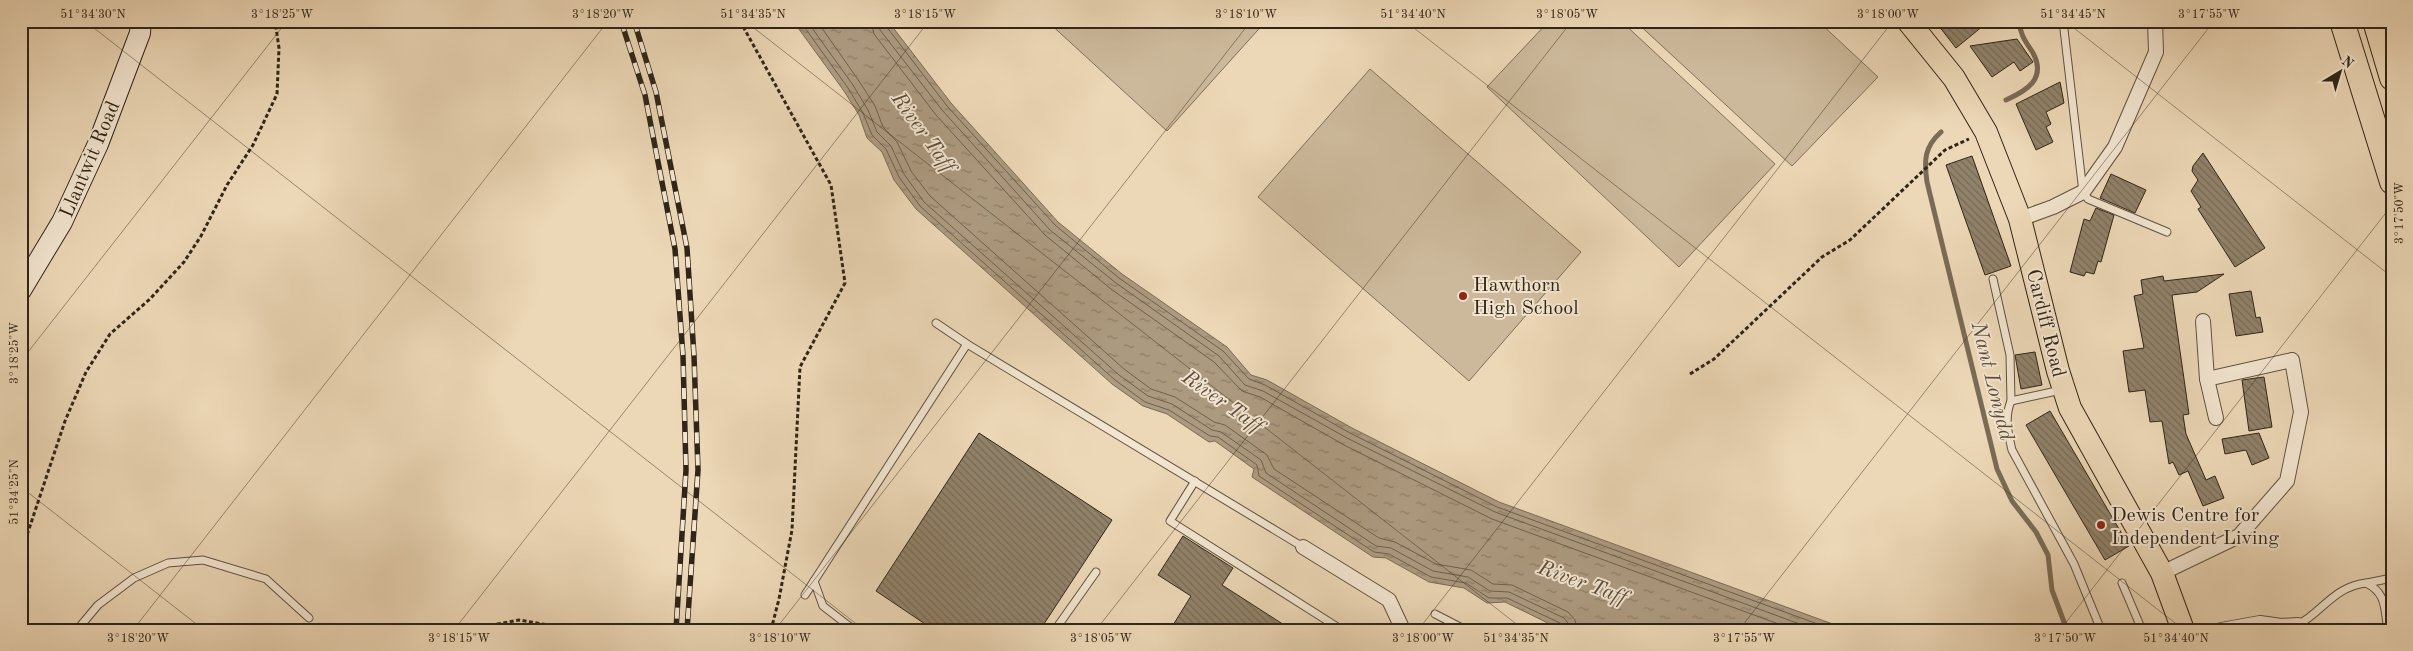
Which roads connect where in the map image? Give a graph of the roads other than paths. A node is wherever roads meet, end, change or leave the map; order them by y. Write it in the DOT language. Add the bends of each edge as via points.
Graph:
graph roads {
  1 [pos="141,21"];
  2 [pos="1908,21"];
  3 [pos="2063,21"];
  4 [pos="2154,21"];
  5 [pos="2342,21"];
  6 [pos="2374,21"];
  7 [pos="2392,78"];
  8 [pos="2392,182"];
  9 [pos="2084,192"];
  10 [pos="2020,218"];
  11 [pos="2168,232"];
  12 [pos="1993,279"];
  13 [pos="21,290"];
  14 [pos="2203,321"];
  15 [pos="936,322"];
  16 [pos="968,344"];
  17 [pos="2207,379"];
  18 [pos="2064,390"];
  19 [pos="2010,401"];
  20 [pos="2216,418"];
  21 [pos="1195,481"];
  22 [pos="1303,547"];
  23 [pos="1096,572"];
  24 [pos="2162,573"];
  25 [pos="2392,578"];
  26 [pos="814,581"];
  27 [pos="2122,583"];
  28 [pos="2366,583"];
  29 [pos="805,595"];
  30 [pos="1435,614"];
  31 [pos="309,618"];
  32 [pos="2298,627"];
  33 [pos="77,630"];
  34 [pos="854,630"];
  35 [pos="1055,630"];
  36 [pos="1342,630"];
  37 [pos="1403,630"];
  38 [pos="1466,630"];
  39 [pos="2101,630"];
  40 [pos="2142,630"];
  41 [pos="2183,630"];
  42 [pos="2222,630"];
  43 [pos="2388,630"];
  1 -- 13 [label="main road, Llantwit Road" via="140,33 98,144 62,222"];
  2 -- 10 [label="main road, Cardiff Road" via="1954,78 1986,132"];
  3 -- 9 [label="lane"];
  4 -- 9 [label="street" via="2156,52 2115,147"];
  5 -- 8 [label="highway"];
  6 -- 7 [label="highway"];
  9 -- 10 [label="street"];
  9 -- 11 [label="lane" via="2088,199"];
  10 -- 18 [label="main road, Cardiff Road"];
  12 -- 19 [label="lane" via="2010,355"];
  14 -- 17 [label="street"];
  15 -- 16 [label="lane"];
  16 -- 21 [label="lane"];
  16 -- 26 [label="lane"];
  17 -- 20 [label="street"];
  17 -- 24 [label="street" via="2292,360 2300,412 2287,481 2239,536"];
  18 -- 19 [label="lane"];
  18 -- 24 [label="main road, Cardiff Road" via="2070,408"];
  19 -- 39 [label="lane" via="2007,418 2012,450 2074,564"];
  21 -- 22 [label="lane"];
  21 -- 36 [label="lane" via="1170,521"];
  22 -- 37 [label="street" via="1389,600"];
  23 -- 35 [label="lane"];
  24 -- 41 [label="main road, Cardiff Road"];
  25 -- 28 [label="lane"];
  26 -- 29 [label="lane"];
  26 -- 34 [label="lane" via="823,606"];
  27 -- 40 [label="lane"];
  28 -- 32 [label="lane" via="2343,588"];
  28 -- 43 [label="lane" via="2377,588 2383,601"];
  30 -- 38 [label="lane"];
  31 -- 33 [label="lane" via="266,579 204,560 168,563 134,578 98,605"];
  32 -- 42 [label="street" via="2260,623"];
}
